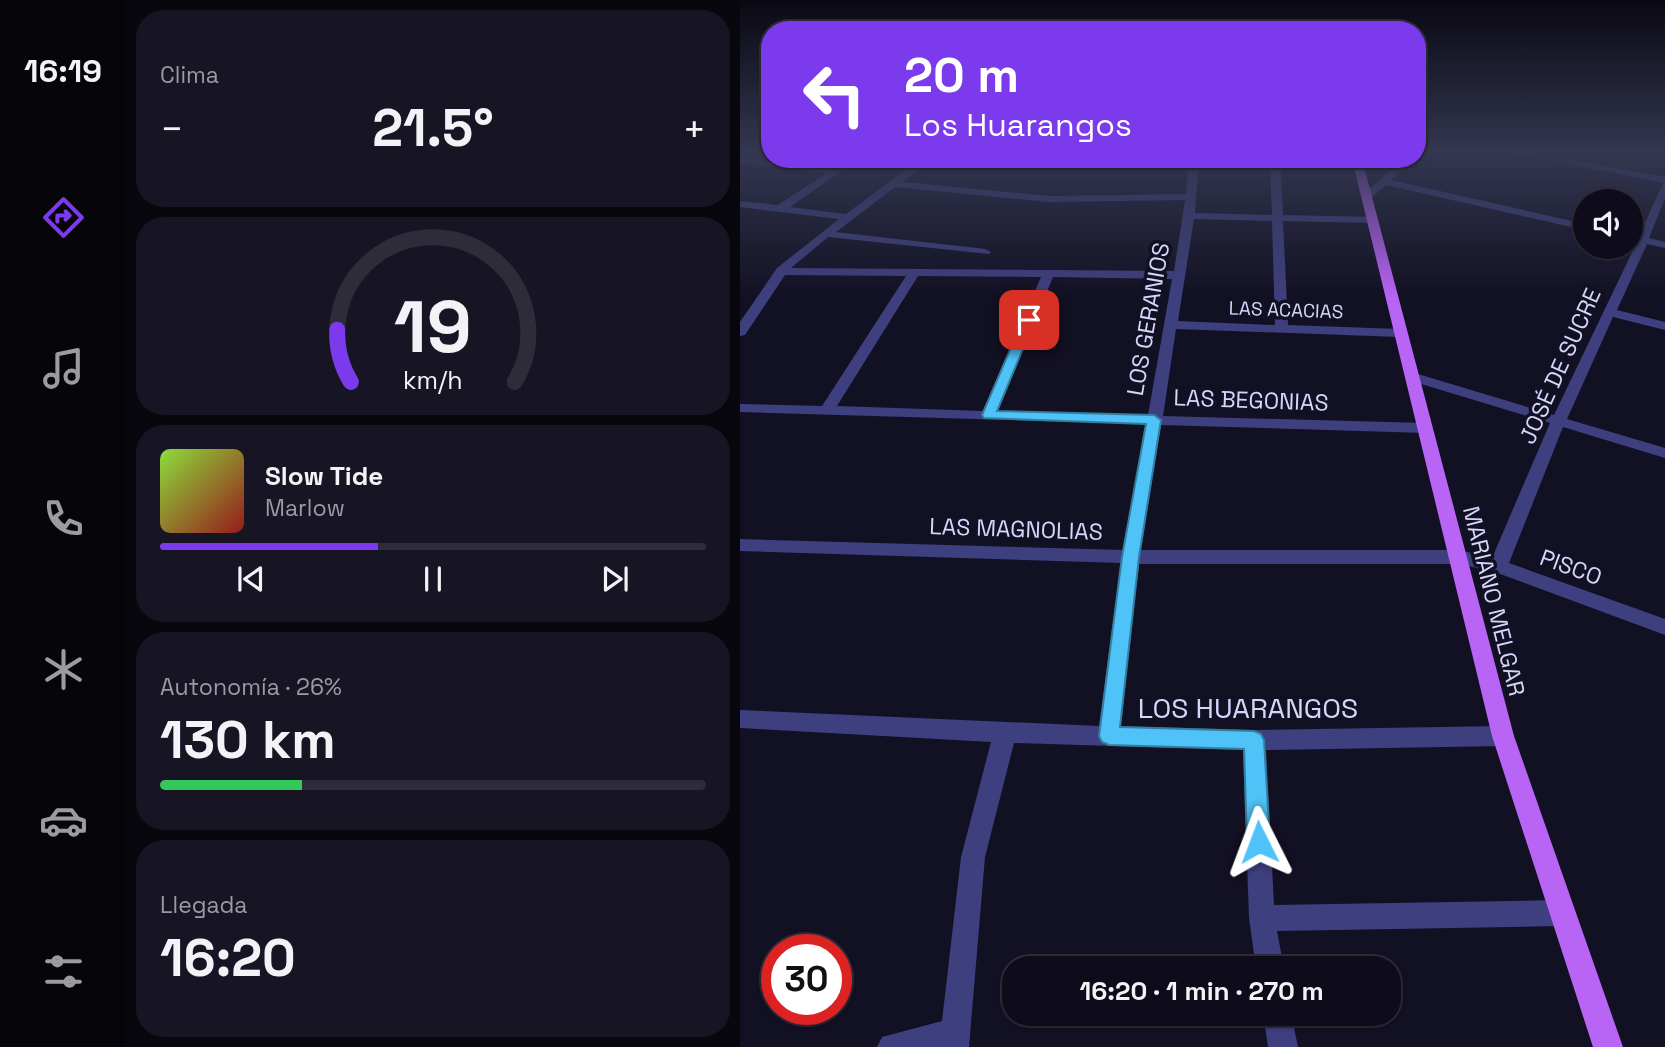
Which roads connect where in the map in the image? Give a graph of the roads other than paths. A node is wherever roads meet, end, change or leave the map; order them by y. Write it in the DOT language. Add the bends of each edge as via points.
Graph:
graph roads {
  1 [pos="792,201"];
  2 [pos="868,201"];
  3 [pos="1189,201"];
  4 [pos="1277,201"];
  5 [pos="1367,201"];
  6 [pos="1469,201"];
  7 [pos="1656,201"];
  8 [pos="740,204"];
  9 [pos="781,208"];
  10 [pos="1189,216"];
  11 [pos="846,217"];
  12 [pos="1278,218"];
  13 [pos="1373,220"];
  14 [pos="1573,224"];
  15 [pos="1643,227"];
  16 [pos="826,234"];
  17 [pos="1643,240"];
  18 [pos="1665,245"];
  19 [pos="985,252"];
  20 [pos="1629,259"];
  21 [pos="781,271"];
  22 [pos="915,271"];
  23 [pos="1049,272"];
  24 [pos="1178,275"];
  25 [pos="1609,312"];
  26 [pos="1171,326"];
  27 [pos="1665,326"];
  28 [pos="1282,328"];
  29 [pos="740,332"];
  30 [pos="1399,333"];
  31 [pos="1413,377"];
  32 [pos="740,408"];
  33 [pos="827,410"];
  34 [pos="989,415"];
  35 [pos="1154,420"];
  36 [pos="1558,422"];
  37 [pos="1425,428"];
  38 [pos="1665,453"];
  39 [pos="740,545"];
  40 [pos="1131,557"];
  41 [pos="1459,557"];
  42 [pos="1498,566"];
  43 [pos="1665,627"];
  44 [pos="740,719"];
  45 [pos="1005,733"];
  46 [pos="1109,736"];
  47 [pos="1503,736"];
  48 [pos="1254,740"];
  49 [pos="1562,913"];
  50 [pos="1262,918"];
  51 [pos="1268,956"];
  52 [pos="1279,1026"];
  53 [pos="954,1040"];
  54 [pos="892,1047"];
  55 [pos="1283,1047"];
  56 [pos="1608,1047"];
  1 -- 9 [label="street"];
  2 -- 11 [label="street"];
  3 -- 10 [label="street, LOS GERANIOS"];
  4 -- 12 [label="street"];
  5 -- 13 [label="main road, MARIANO MELGAR"];
  6 -- 14 [label="street"];
  7 -- 15 [label="street, JOSÉ DE SUCRE"];
  8 -- 9 [label="street"];
  9 -- 11 [label="street"];
  10 -- 12 [label="street"];
  10 -- 24 [label="street, LOS GERANIOS"];
  11 -- 16 [label="street"];
  12 -- 13 [label="street"];
  12 -- 28 [label="street"];
  13 -- 30 [label="main road, MARIANO MELGAR"];
  16 -- 19 [label="street"];
  16 -- 21 [label="street"];
  17 -- 18 [label="street"];
  20 -- 25 [label="street, JOSÉ DE SUCRE"];
  21 -- 22 [label="street"];
  21 -- 29 [label="street"];
  22 -- 23 [label="street"];
  22 -- 33 [label="street"];
  23 -- 24 [label="street"];
  23 -- 34 [label="street"];
  24 -- 26 [label="street, LOS GERANIOS"];
  25 -- 27 [label="street"];
  25 -- 36 [label="street, JOSÉ DE SUCRE"];
  26 -- 28 [label="street, LAS ACACIAS"];
  26 -- 35 [label="street, LOS GERANIOS"];
  28 -- 30 [label="street, LAS ACACIAS"];
  30 -- 31 [label="main road, MARIANO MELGAR"];
  31 -- 36 [label="street"];
  31 -- 37 [label="main road, MARIANO MELGAR"];
  32 -- 33 [label="street, LAS BEGONIAS"];
  33 -- 34 [label="street, LAS BEGONIAS"];
  34 -- 35 [label="street, LAS BEGONIAS"];
  35 -- 37 [label="street, LAS BEGONIAS"];
  35 -- 40 [label="street, LOS GERANIOS"];
  36 -- 38 [label="street"];
  36 -- 42 [label="street, JOSÉ DE SUCRE"];
  37 -- 41 [label="main road, MARIANO MELGAR"];
  39 -- 40 [label="street, LAS MAGNOLIAS"];
  40 -- 41 [label="street, LAS MAGNOLIAS"];
  40 -- 46 [label="street, LOS GERANIOS"];
  41 -- 42 [label="street, PISCO"];
  41 -- 47 [label="main road, MARIANO MELGAR"];
  42 -- 43 [label="street, PISCO"];
  44 -- 45 [label="street, LOS HUARANGOS"];
  45 -- 46 [label="street, LOS HUARANGOS"];
  45 -- 53 [label="street" via="973,857"];
  46 -- 48 [label="street, LOS HUARANGOS"];
  47 -- 48 [label="street, LOS HUARANGOS"];
  47 -- 49 [label="main road, MARIANO MELGAR"];
  48 -- 50 [label="street"];
  49 -- 50 [label="street"];
  49 -- 56 [label="main road, MARIANO MELGAR"];
  50 -- 51 [label="street"];
  52 -- 55 [label="street"];
  53 -- 54 [label="street"];
}
